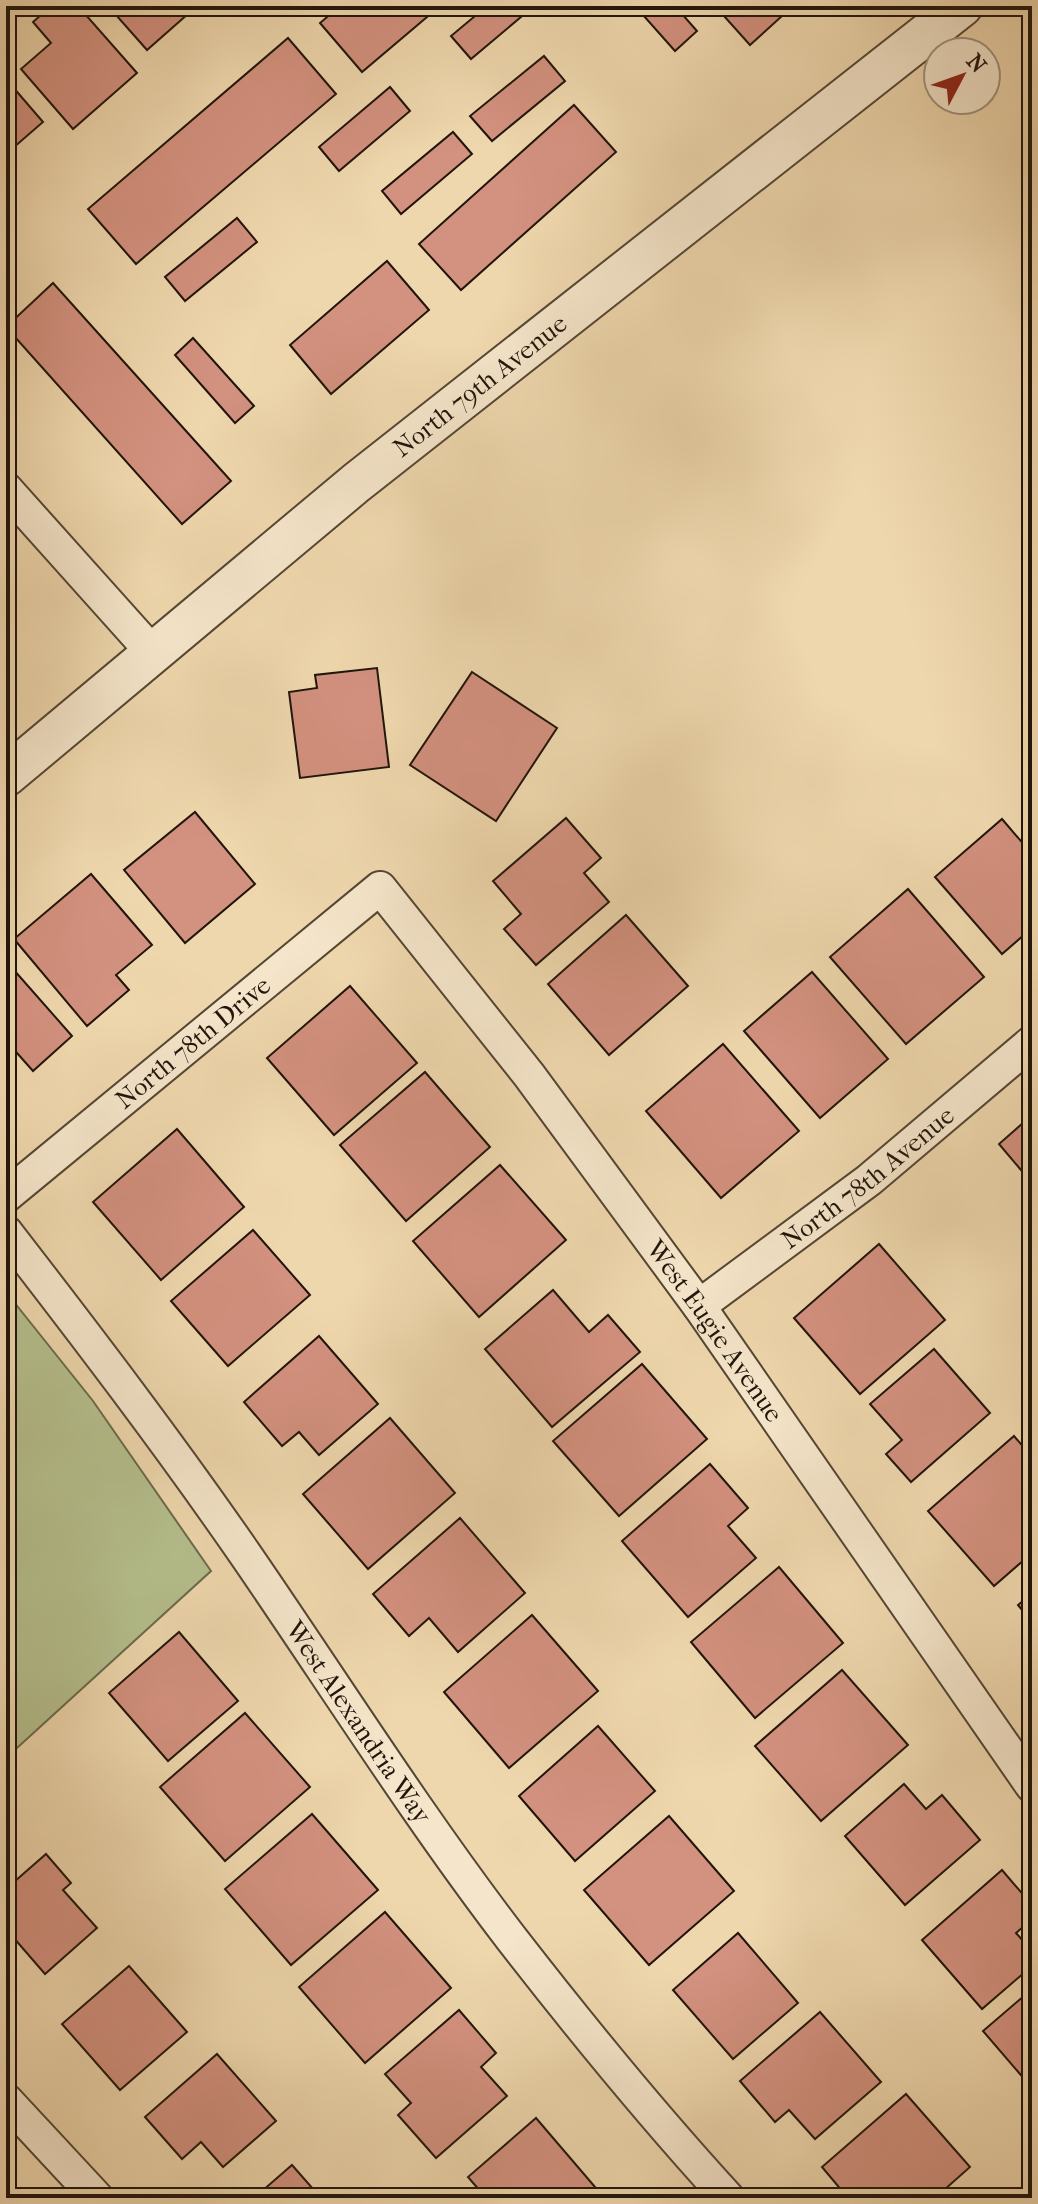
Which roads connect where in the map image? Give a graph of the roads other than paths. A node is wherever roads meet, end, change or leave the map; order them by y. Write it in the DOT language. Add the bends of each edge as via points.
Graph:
graph roads {
  1 [pos="962,6"];
  2 [pos="6,489"];
  3 [pos="152,652"];
  4 [pos="6,776"];
  5 [pos="380,888"];
  6 [pos="1032,1042"];
  7 [pos="6,1196"];
  8 [pos="6,1232"];
  9 [pos="699,1306"];
  10 [pos="1032,1786"];
  11 [pos="6,2100"];
  12 [pos="97,2198"];
  13 [pos="728,2198"];
  1 -- 3 [label="street, North 79th Avenue" via="356,483"];
  2 -- 3 [label="street"];
  3 -- 4 [label="street, North 79th Avenue"];
  5 -- 7 [label="street, North 78th Drive"];
  5 -- 9 [label="street, West Eugie Avenue" via="529,1075"];
  6 -- 9 [label="street, North 78th Avenue" via="869,1180"];
  8 -- 13 [label="street, West Alexandria Way" via="195,1484 510,1937 663,2127"];
  9 -- 10 [label="street, West Eugie Avenue"];
  11 -- 12 [label="street"];
}
